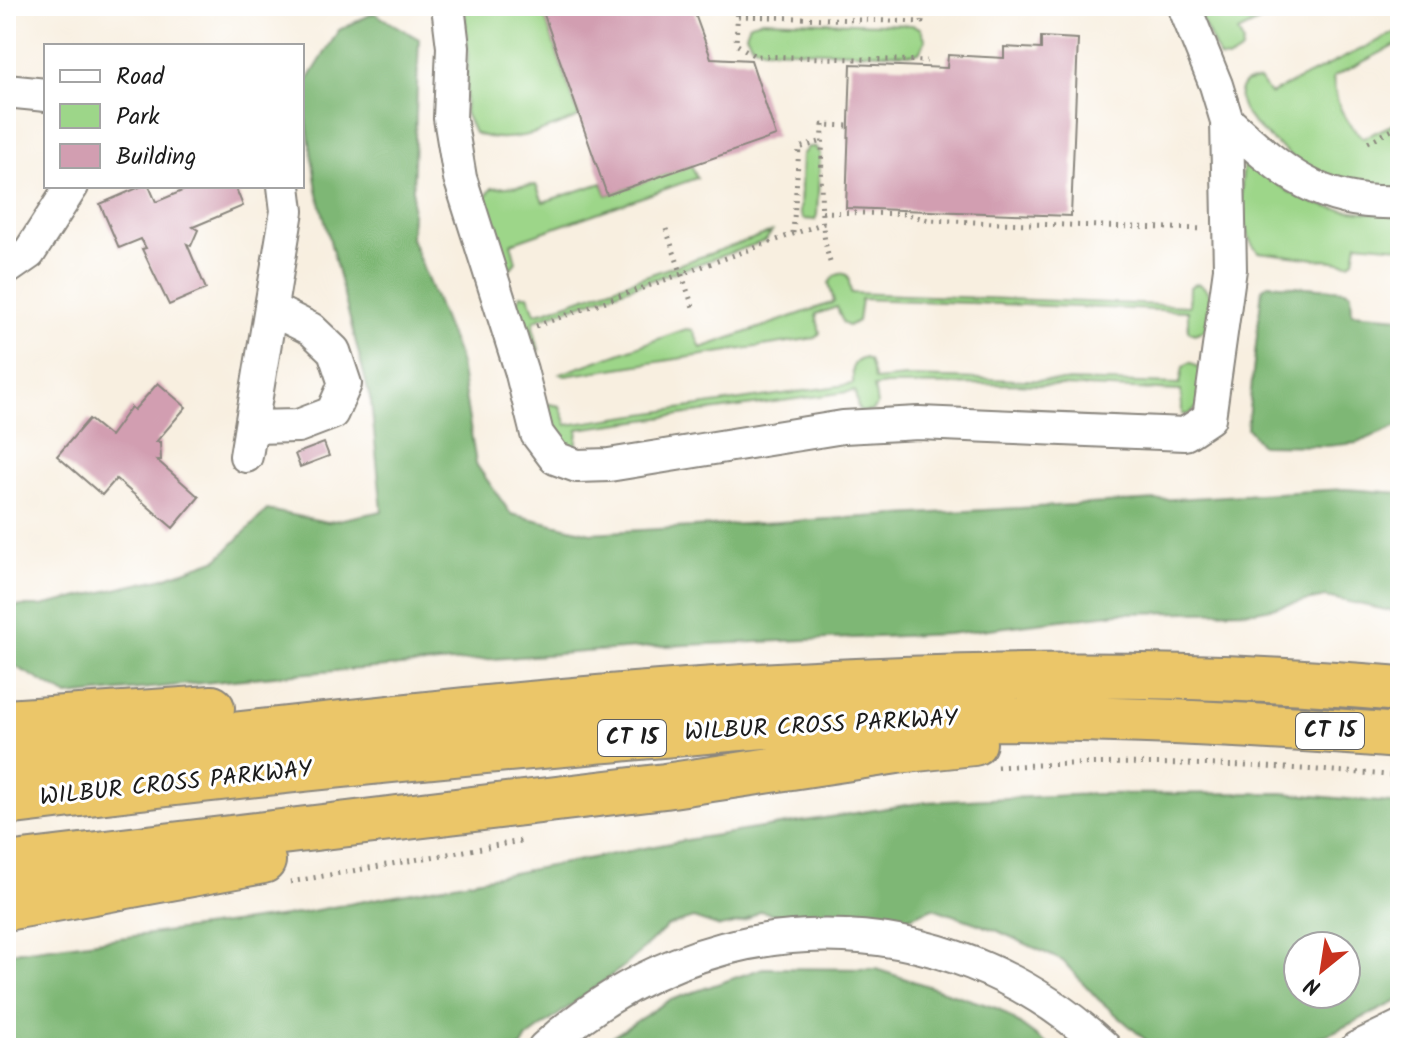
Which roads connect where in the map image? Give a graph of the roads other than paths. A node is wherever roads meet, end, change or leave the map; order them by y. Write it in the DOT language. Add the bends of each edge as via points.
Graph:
graph roads {
  1 [pos="448,6"];
  2 [pos="1184,6"];
  3 [pos="6,91"];
  4 [pos="44,95"];
  5 [pos="1227,121"];
  6 [pos="71,188"];
  7 [pos="284,188"];
  8 [pos="1400,202"];
  9 [pos="6,269"];
  10 [pos="271,309"];
  11 [pos="1400,666"];
  12 [pos="1093,675"];
  13 [pos="1400,689"];
  14 [pos="638,695"];
  15 [pos="6,722"];
  16 [pos="1260,727"];
  17 [pos="1400,736"];
  18 [pos="6,761"];
  19 [pos="665,786"];
  20 [pos="6,803"];
  21 [pos="6,865"];
  22 [pos="6,908"];
  23 [pos="1400,1027"];
  24 [pos="1367,1046"];
  25 [pos="544,1048"];
  26 [pos="1105,1048"];
  1 -- 5 [label="street" via="453,47 450,118 460,178 537,434 555,458 577,466 843,427 904,424 1185,434 1209,418 1230,269"];
  2 -- 5 [label="street"];
  3 -- 4 [label="street"];
  5 -- 8 [label="street" via="1315,190 1350,200"];
  6 -- 9 [label="street" via="29,253"];
  7 -- 10 [label="street" via="287,211"];
  10 -- 10 [label="street" via="249,441 332,413 345,384 334,351 311,329"];
  11 -- 12 [label="highway" via="1253,662"];
  12 -- 13 [label="highway, WILBUR CROSS PARKWAY / CT 15"];
  12 -- 14 [label="highway, WILBUR CROSS PARKWAY / CT 15" via="910,678"];
  14 -- 15 [label="highway" via="428,694"];
  14 -- 18 [label="highway, WILBUR CROSS PARKWAY / CT 15"];
  16 -- 17 [label="highway, WILBUR CROSS PARKWAY / CT 15"];
  16 -- 19 [label="highway" via="943,746"];
  16 -- 20 [label="highway, WILBUR CROSS PARKWAY / CT 15" via="987,717 806,724"];
  19 -- 21 [label="highway"];
  19 -- 22 [label="highway"];
  23 -- 24 [label="street"];
  25 -- 26 [label="street" via="592,1008 678,962 750,943 820,935 895,940 966,960 1035,994"];
}
